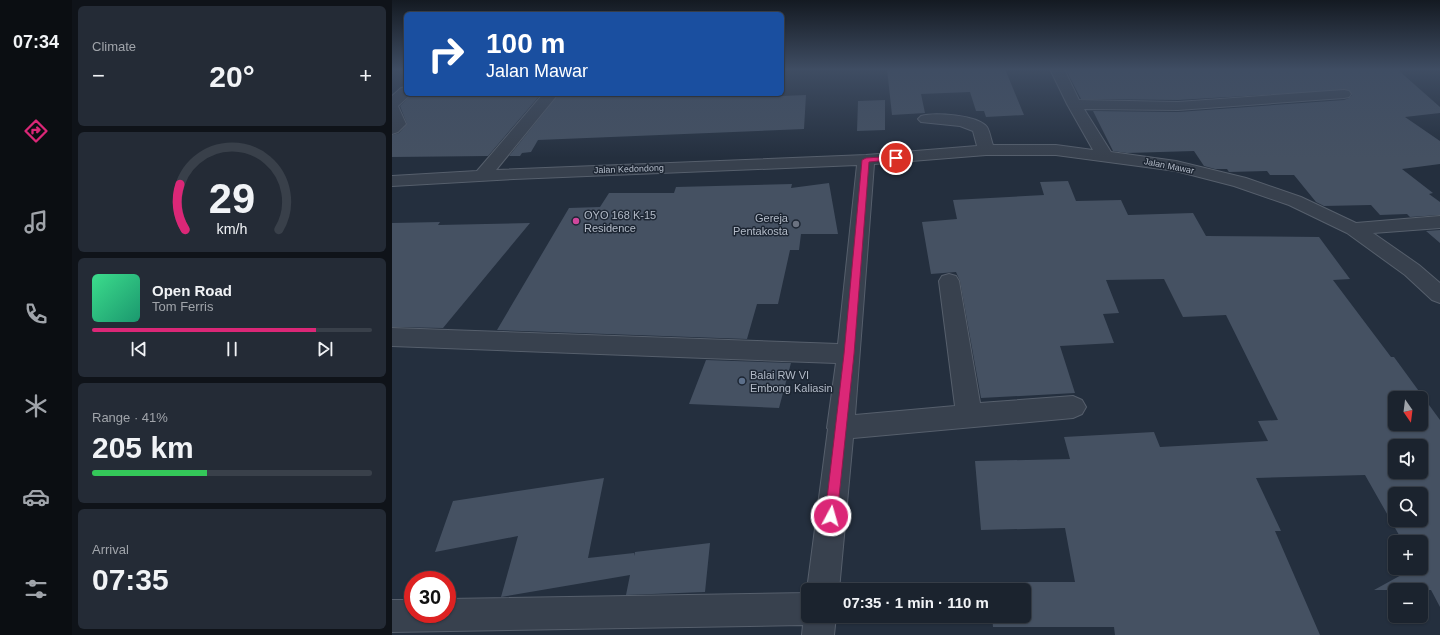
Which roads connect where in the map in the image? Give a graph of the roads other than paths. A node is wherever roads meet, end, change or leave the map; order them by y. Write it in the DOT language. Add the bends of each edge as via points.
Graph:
graph roads {
  1 [pos="546,99"];
  2 [pos="1072,99"];
  3 [pos="1280,99"];
  4 [pos="1074,104"];
  5 [pos="392,108"];
  6 [pos="926,119"];
  7 [pos="392,129"];
  8 [pos="986,150"];
  9 [pos="1104,155"];
  10 [pos="866,160"];
  11 [pos="483,175"];
  12 [pos="392,181"];
  13 [pos="1440,222"];
  14 [pos="1354,229"];
  15 [pos="949,281"];
  16 [pos="1440,295"];
  17 [pos="392,338"];
  18 [pos="849,354"];
  19 [pos="1073,407"];
  20 [pos="969,415"];
  21 [pos="840,428"];
  22 [pos="824,583"];
  23 [pos="801,609"];
  24 [pos="392,616"];
  25 [pos="819,623"];
  26 [pos="818,635"];
  1 -- 11 [label="street"];
  2 -- 4 [label="street"];
  3 -- 4 [label="street" via="1178,106"];
  4 -- 9 [label="street"];
  5 -- 7 [label="street" via="398,124"];
  6 -- 8 [label="street" via="970,122 980,129"];
  8 -- 9 [label="street, Jalan Mawar" via="1056,150"];
  8 -- 10 [label="street, Jalan Mawar"];
  9 -- 14 [label="street, Jalan Mawar" via="1176,166 1240,182 1295,201"];
  10 -- 11 [label="street, Jalan Kedondong"];
  10 -- 18 [label="street"];
  11 -- 12 [label="street, Jalan Kedondong"];
  13 -- 14 [label="street"];
  14 -- 16 [label="street, Jalan Mawar" via="1412,270"];
  15 -- 20 [label="street"];
  17 -- 18 [label="street"];
  18 -- 21 [label="street"];
  19 -- 20 [label="street"];
  20 -- 21 [label="street"];
  21 -- 22 [label="street"];
  23 -- 24 [label="street"];
  25 -- 26 [label="street"];
}
